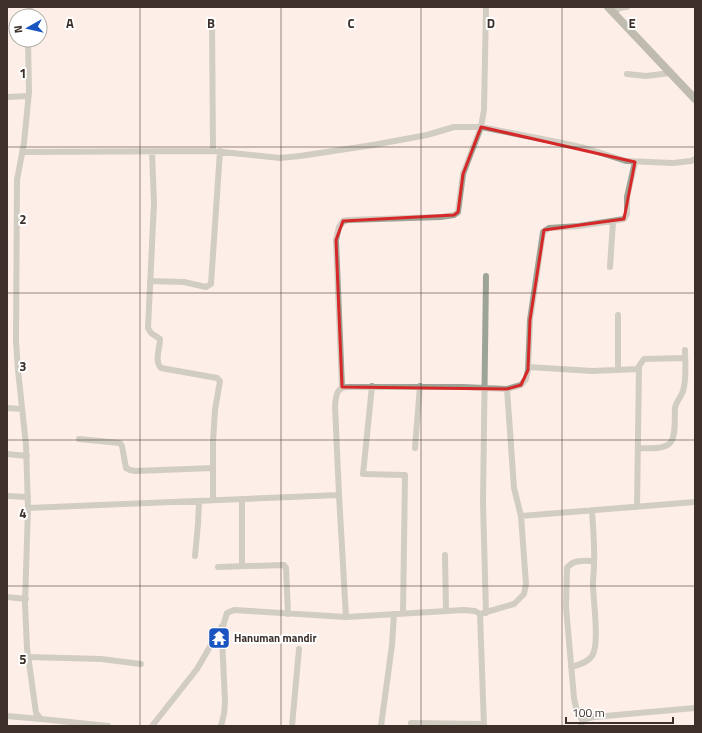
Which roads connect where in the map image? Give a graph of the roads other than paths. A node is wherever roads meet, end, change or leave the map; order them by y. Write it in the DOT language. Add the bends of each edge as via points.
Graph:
graph roads {
  1 [pos="486,7"];
  2 [pos="627,7"];
  3 [pos="611,10"];
  4 [pos="212,23"];
  5 [pos="28,48"];
  6 [pos="670,73"];
  7 [pos="627,74"];
  8 [pos="28,96"];
  9 [pos="7,97"];
  10 [pos="695,99"];
  11 [pos="481,127"];
  12 [pos="213,151"];
  13 [pos="220,151"];
  14 [pos="22,152"];
  15 [pos="152,152"];
  16 [pos="695,159"];
  17 [pos="635,162"];
  18 [pos="613,222"];
  19 [pos="610,268"];
  20 [pos="486,276"];
  21 [pos="150,281"];
  22 [pos="618,315"];
  23 [pos="686,350"];
  24 [pos="686,358"];
  25 [pos="528,367"];
  26 [pos="639,368"];
  27 [pos="618,370"];
  28 [pos="372,386"];
  29 [pos="420,386"];
  30 [pos="342,387"];
  31 [pos="485,388"];
  32 [pos="507,389"];
  33 [pos="7,408"];
  34 [pos="22,409"];
  35 [pos="79,439"];
  36 [pos="415,448"];
  37 [pos="638,448"];
  38 [pos="7,454"];
  39 [pos="27,456"];
  40 [pos="213,468"];
  41 [pos="339,495"];
  42 [pos="7,496"];
  43 [pos="28,498"];
  44 [pos="242,499"];
  45 [pos="213,500"];
  46 [pos="199,501"];
  47 [pos="695,502"];
  48 [pos="637,507"];
  49 [pos="28,508"];
  50 [pos="592,510"];
  51 [pos="521,516"];
  52 [pos="445,555"];
  53 [pos="195,556"];
  54 [pos="594,561"];
  55 [pos="242,566"];
  56 [pos="218,567"];
  57 [pos="7,597"];
  58 [pos="26,599"];
  59 [pos="446,611"];
  60 [pos="483,613"];
  61 [pos="288,614"];
  62 [pos="394,614"];
  63 [pos="403,614"];
  64 [pos="346,617"];
  65 [pos="223,626"];
  66 [pos="299,649"];
  67 [pos="28,657"];
  68 [pos="141,664"];
  69 [pos="571,668"];
  70 [pos="695,708"];
  71 [pos="7,716"];
  72 [pos="32,718"];
  73 [pos="41,719"];
  74 [pos="411,723"];
  75 [pos="582,724"];
  76 [pos="484,725"];
  77 [pos="32,726"];
  78 [pos="108,726"];
  79 [pos="152,726"];
  80 [pos="221,726"];
  81 [pos="292,726"];
  82 [pos="381,726"];
  1 -- 11 [label="street" via="485,98"];
  2 -- 3 [label="street"];
  3 -- 6 [label="main road"];
  4 -- 12 [label="street"];
  5 -- 8 [label="street"];
  6 -- 7 [label="street" via="646,76"];
  6 -- 10 [label="main road"];
  8 -- 9 [label="street"];
  8 -- 14 [label="street"];
  11 -- 13 [label="street" via="454,127 385,143 300,156 268,157"];
  11 -- 17 [label="street" via="585,148"];
  11 -- 30 [label="street" via="463,174 458,212 454,215 348,220 339,227 336,262"];
  12 -- 13 [label="street"];
  12 -- 15 [label="street"];
  13 -- 21 [label="street" via="210,284 206,287 184,282"];
  14 -- 15 [label="street"];
  14 -- 34 [label="street" via="17,180 16,341"];
  15 -- 21 [label="street" via="154,203"];
  16 -- 17 [label="street" via="673,163"];
  17 -- 18 [label="street" via="627,197 627,214 624,219"];
  18 -- 19 [label="street"];
  18 -- 25 [label="street" via="549,228 543,232 530,320"];
  20 -- 31 [label="street"];
  21 -- 40 [label="street" via="148,328 160,339 158,365 165,369 217,378 220,381"];
  22 -- 27 [label="street"];
  23 -- 24 [label="street"];
  24 -- 26 [label="street" via="644,359"];
  24 -- 37 [label="street" via="685,383 676,406 672,442 663,447"];
  25 -- 27 [label="street"];
  25 -- 32 [label="street" via="526,380 521,385"];
  26 -- 27 [label="street"];
  26 -- 37 [label="street"];
  28 -- 29 [label="street"];
  28 -- 30 [label="street"];
  28 -- 63 [label="street" via="363,474 405,475"];
  29 -- 31 [label="street"];
  29 -- 36 [label="street"];
  30 -- 41 [label="street" via="336,396 335,406"];
  31 -- 32 [label="street"];
  31 -- 60 [label="street"];
  32 -- 51 [label="street" via="514,488"];
  33 -- 34 [label="street"];
  34 -- 39 [label="street"];
  35 -- 40 [label="street" via="120,443 124,464 130,470"];
  37 -- 48 [label="street"];
  38 -- 39 [label="street"];
  39 -- 43 [label="street"];
  40 -- 45 [label="street"];
  41 -- 44 [label="street"];
  41 -- 64 [label="street"];
  42 -- 43 [label="street"];
  43 -- 49 [label="street"];
  44 -- 45 [label="street"];
  44 -- 55 [label="street"];
  45 -- 46 [label="street"];
  46 -- 49 [label="street"];
  46 -- 53 [label="street"];
  47 -- 48 [label="street"];
  48 -- 50 [label="street"];
  49 -- 58 [label="street"];
  50 -- 51 [label="street"];
  50 -- 54 [label="street"];
  51 -- 60 [label="street" via="526,584 524,594 514,604"];
  52 -- 59 [label="street"];
  54 -- 69 [label="street" via="596,642 593,656 583,664"];
  54 -- 69 [label="street" via="575,562 567,568 566,607"];
  55 -- 56 [label="street"];
  55 -- 61 [label="street" via="286,566"];
  57 -- 58 [label="street"];
  58 -- 67 [label="street"];
  59 -- 60 [label="street"];
  59 -- 63 [label="street"];
  60 -- 76 [label="street"];
  61 -- 64 [label="street"];
  61 -- 65 [label="street" via="234,610 227,613"];
  62 -- 63 [label="street"];
  62 -- 64 [label="street"];
  62 -- 82 [label="street"];
  65 -- 79 [label="street" via="197,669"];
  65 -- 80 [label="street" via="225,702"];
  66 -- 81 [label="street"];
  67 -- 68 [label="street" via="101,659"];
  67 -- 73 [label="street" via="36,713"];
  69 -- 75 [label="street" via="575,706"];
  70 -- 75 [label="street" via="594,717 588,718"];
  71 -- 72 [label="street"];
  72 -- 73 [label="street"];
  72 -- 77 [label="street"];
  73 -- 78 [label="street"];
  74 -- 76 [label="street"];
}
